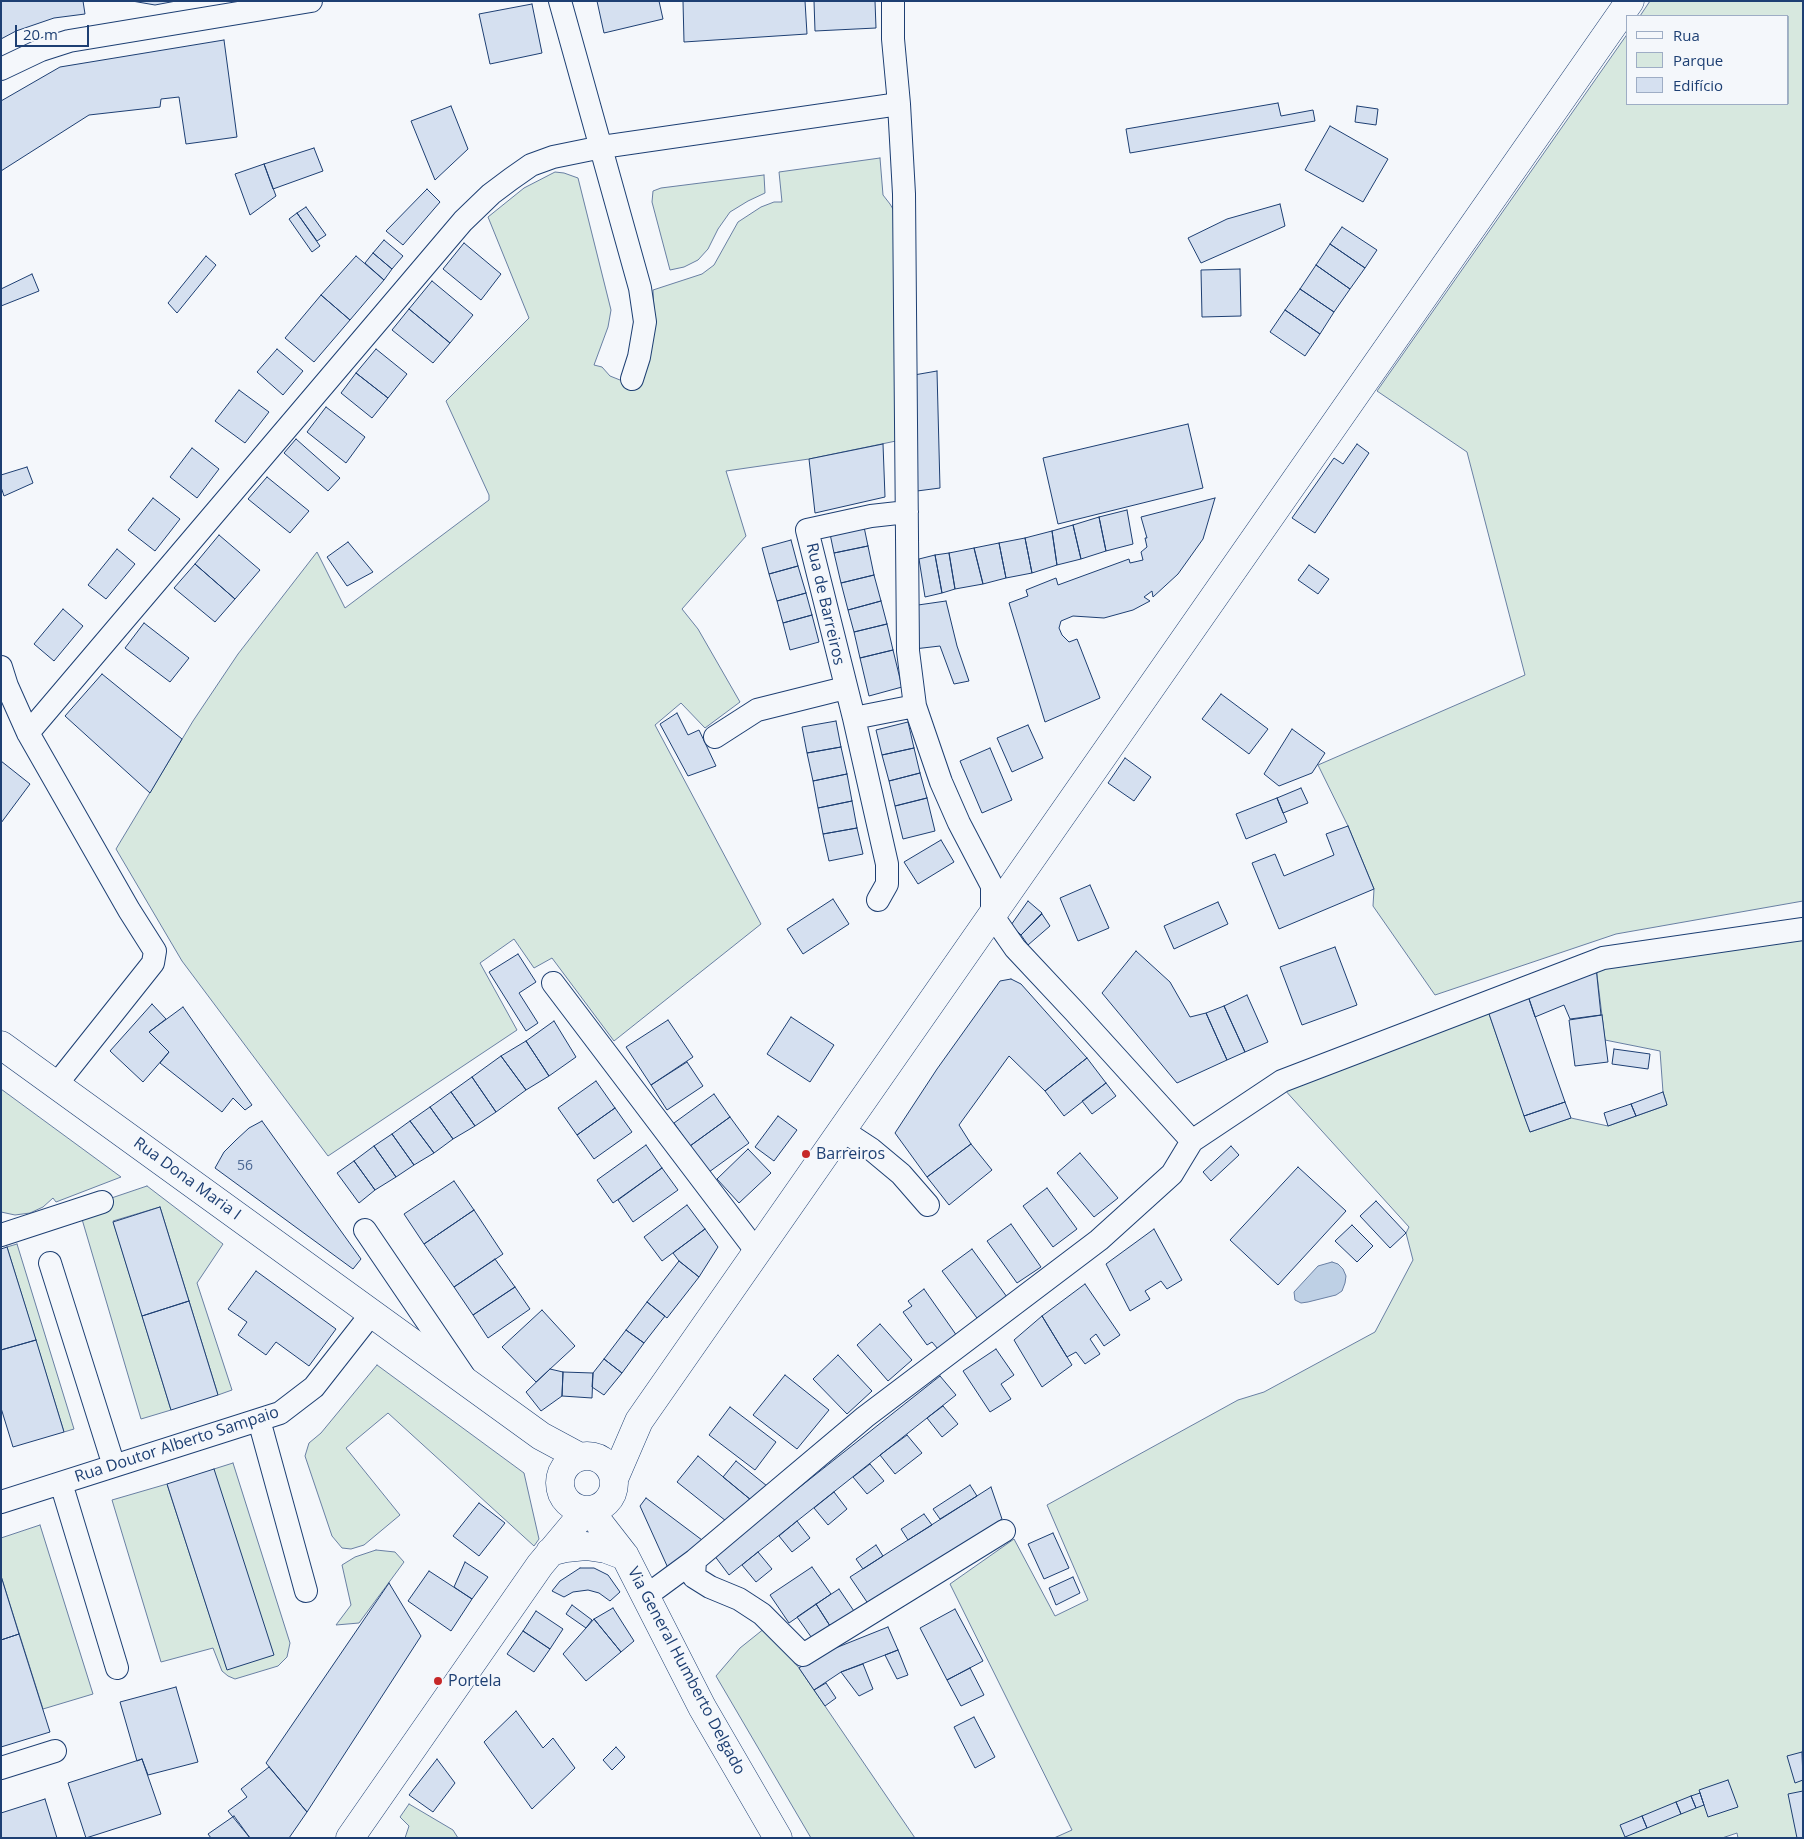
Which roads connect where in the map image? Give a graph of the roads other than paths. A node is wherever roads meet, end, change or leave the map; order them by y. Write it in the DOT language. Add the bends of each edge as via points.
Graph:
graph roads {
  1 [pos="310,1"];
  2 [pos="560,1"];
  3 [pos="894,1"];
  4 [pos="1630,1"];
  5 [pos="1,69"];
  6 [pos="900,104"];
  7 [pos="602,147"];
  8 [pos="632,379"];
  9 [pos="907,512"];
  10 [pos="1,667"];
  11 [pos="845,688"];
  12 [pos="914,706"];
  13 [pos="854,718"];
  14 [pos="28,733"];
  15 [pos="715,737"];
  16 [pos="878,900"];
  17 [pos="992,915"];
  18 [pos="1803,929"];
  19 [pos="553,983"];
  20 [pos="1,1045"];
  21 [pos="56,1085"];
  22 [pos="842,1130"];
  23 [pos="1192,1141"];
  24 [pos="102,1202"];
  25 [pos="928,1205"];
  26 [pos="365,1230"];
  27 [pos="1,1235"];
  28 [pos="757,1252"];
  29 [pos="50,1263"];
  30 [pos="372,1313"];
  31 [pos="469,1383"];
  32 [pos="259,1420"];
  33 [pos="640,1421"];
  34 [pos="541,1436"];
  35 [pos="584,1457"];
  36 [pos="114,1466"];
  37 [pos="61,1483"];
  38 [pos="587,1496"];
  39 [pos="1,1502"];
  40 [pos="1004,1531"];
  41 [pos="550,1552"];
  42 [pos="626,1556"];
  43 [pos="695,1560"];
  44 [pos="306,1590"];
  45 [pos="646,1596"];
  46 [pos="117,1668"];
  47 [pos="55,1751"];
  48 [pos="1,1768"];
  49 [pos="350,1838"];
  50 [pos="778,1838"];
  1 -- 5 [label="street" via="69,41"];
  2 -- 7 [label="street"];
  3 -- 6 [label="street" via="893,39"];
  4 -- 17 [label="main road"];
  6 -- 7 [label="street"];
  6 -- 9 [label="street"];
  7 -- 8 [label="street" via="640,288 645,322"];
  7 -- 14 [label="street" via="553,156 531,164 491,194 464,221"];
  9 -- 11 [label="street, Rua de Barreiros" via="807,530"];
  9 -- 12 [label="street" via="908,651"];
  10 -- 14 [label="street"];
  11 -- 13 [label="street, Rua de Barreiros"];
  11 -- 15 [label="street, Rua de Barreiros" via="757,710"];
  12 -- 13 [label="street"];
  12 -- 17 [label="street" via="948,798 992,886"];
  13 -- 16 [label="street, Rua de Barreiros" via="887,864 887,884"];
  14 -- 21 [label="street" via="155,951 153,963"];
  17 -- 22 [label="main road"];
  17 -- 23 [label="street" via="1015,948"];
  18 -- 23 [label="street" via="1604,958 1282,1081"];
  19 -- 28 [label="street"];
  20 -- 21 [label="main road, Rua Dona Maria I"];
  21 -- 30 [label="main road, Rua Dona Maria I"];
  22 -- 25 [label="street" via="901,1174"];
  22 -- 28 [label="main road"];
  23 -- 43 [label="street" via="1172,1174 1099,1240 865,1417"];
  24 -- 27 [label="street"];
  26 -- 31 [label="street"];
  28 -- 33 [label="main road"];
  29 -- 36 [label="street"];
  30 -- 31 [label="main road, Rua Dona Maria I"];
  30 -- 32 [label="street, Rua Doutor Alberto Sampaio" via="314,1387 280,1414"];
  31 -- 34 [label="main road, Rua Dona Maria I"];
  32 -- 36 [label="street, Rua Doutor Alberto Sampaio"];
  32 -- 44 [label="street"];
  33 -- 35 [label="main road"];
  33 -- 38 [label="main road"];
  34 -- 35 [label="main road, Rua Dona Maria I"];
  34 -- 38 [label="main road, Via General Humberto Delgado"];
  35 -- 38 [label="main road, Rua Dona Maria I" via="596,1458 608,1466"];
  35 -- 38 [label="main road" via="566,1466 561,1474"];
  36 -- 37 [label="street, Rua Doutor Alberto Sampaio"];
  37 -- 39 [label="street, Rua Doutor Alberto Sampaio"];
  37 -- 46 [label="street"];
  38 -- 41 [label="main road"];
  38 -- 42 [label="main road, Via General Humberto Delgado"];
  40 -- 43 [label="street" via="803,1655 762,1614 694,1577"];
  41 -- 42 [label="main road" via="586,1546"];
  41 -- 49 [label="main road"];
  42 -- 45 [label="main road, Via General Humberto Delgado"];
  43 -- 45 [label="street"];
  45 -- 50 [label="main road, Via General Humberto Delgado" via="702,1707"];
  47 -- 48 [label="street"];
}
